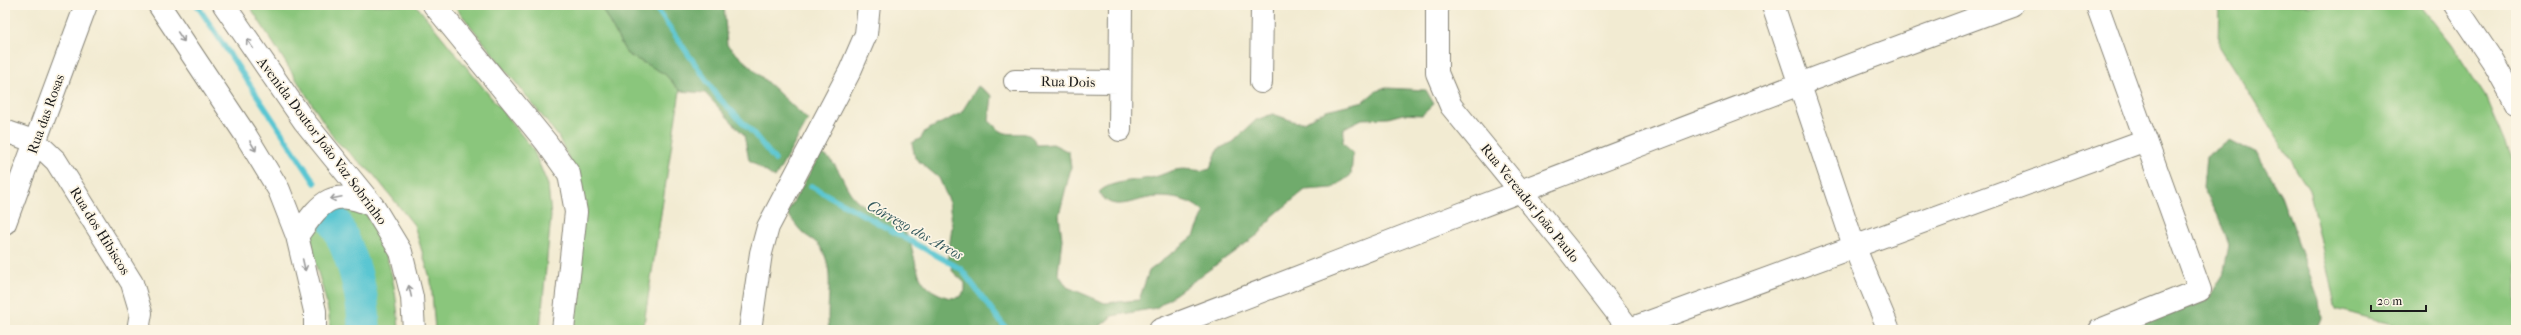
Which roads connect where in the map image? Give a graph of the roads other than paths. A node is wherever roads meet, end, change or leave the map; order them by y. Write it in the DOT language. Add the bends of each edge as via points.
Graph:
graph roads {
  1 [pos="86,5"];
  2 [pos="159,5"];
  3 [pos="224,5"];
  4 [pos="434,5"];
  5 [pos="869,5"];
  6 [pos="1121,5"];
  7 [pos="1262,5"];
  8 [pos="1437,5"];
  9 [pos="1773,5"];
  10 [pos="2012,5"];
  11 [pos="2097,5"];
  12 [pos="2454,5"];
  13 [pos="1015,81"];
  14 [pos="1120,82"];
  15 [pos="1260,82"];
  16 [pos="1798,82"];
  17 [pos="2516,103"];
  18 [pos="1120,130"];
  19 [pos="5,131"];
  20 [pos="2146,140"];
  21 [pos="36,142"];
  22 [pos="1521,193"];
  23 [pos="373,206"];
  24 [pos="5,223"];
  25 [pos="297,236"];
  26 [pos="1854,246"];
  27 [pos="138,330"];
  28 [pos="315,330"];
  29 [pos="414,330"];
  30 [pos="562,330"];
  31 [pos="750,330"];
  32 [pos="1160,330"];
  33 [pos="1628,330"];
  34 [pos="1889,330"];
  35 [pos="2100,330"];
  1 -- 21 [label="street, Rua das Rosas"];
  2 -- 25 [label="street, one-way" via="253,146 279,190"];
  23 -- 3 [label="street, Avenida Doutor João Vaz Sobrinho, one-way" via="304,121"];
  4 -- 30 [label="street" via="569,174 576,212"];
  5 -- 31 [label="street" via="866,34 850,71 768,227 761,253"];
  6 -- 14 [label="street"];
  7 -- 15 [label="street"];
  8 -- 22 [label="street, Rua Vereador João Paulo" via="1436,73 1451,106"];
  9 -- 16 [label="street"];
  10 -- 16 [label="street"];
  11 -- 20 [label="street"];
  12 -- 17 [label="street" via="2492,60"];
  13 -- 14 [label="street, Rua Dois"];
  14 -- 18 [label="street"];
  16 -- 22 [label="street"];
  16 -- 26 [label="street"];
  19 -- 21 [label="street"];
  20 -- 26 [label="street"];
  20 -- 35 [label="street" via="2200,290"];
  21 -- 24 [label="street, Rua das Rosas"];
  21 -- 27 [label="street, Rua dos Hibiscos" via="56,161 132,283 140,313"];
  22 -- 32 [label="street"];
  22 -- 33 [label="street, Rua Vereador João Paulo" via="1568,248"];
  23 -- 25 [label="street, one-way" via="355,197 341,196 329,199"];
  29 -- 23 [label="street, Avenida Doutor João Vaz Sobrinho, one-way" via="412,297 401,252"];
  25 -- 28 [label="street, one-way" via="315,311"];
  26 -- 33 [label="street"];
  26 -- 34 [label="street"];
}
